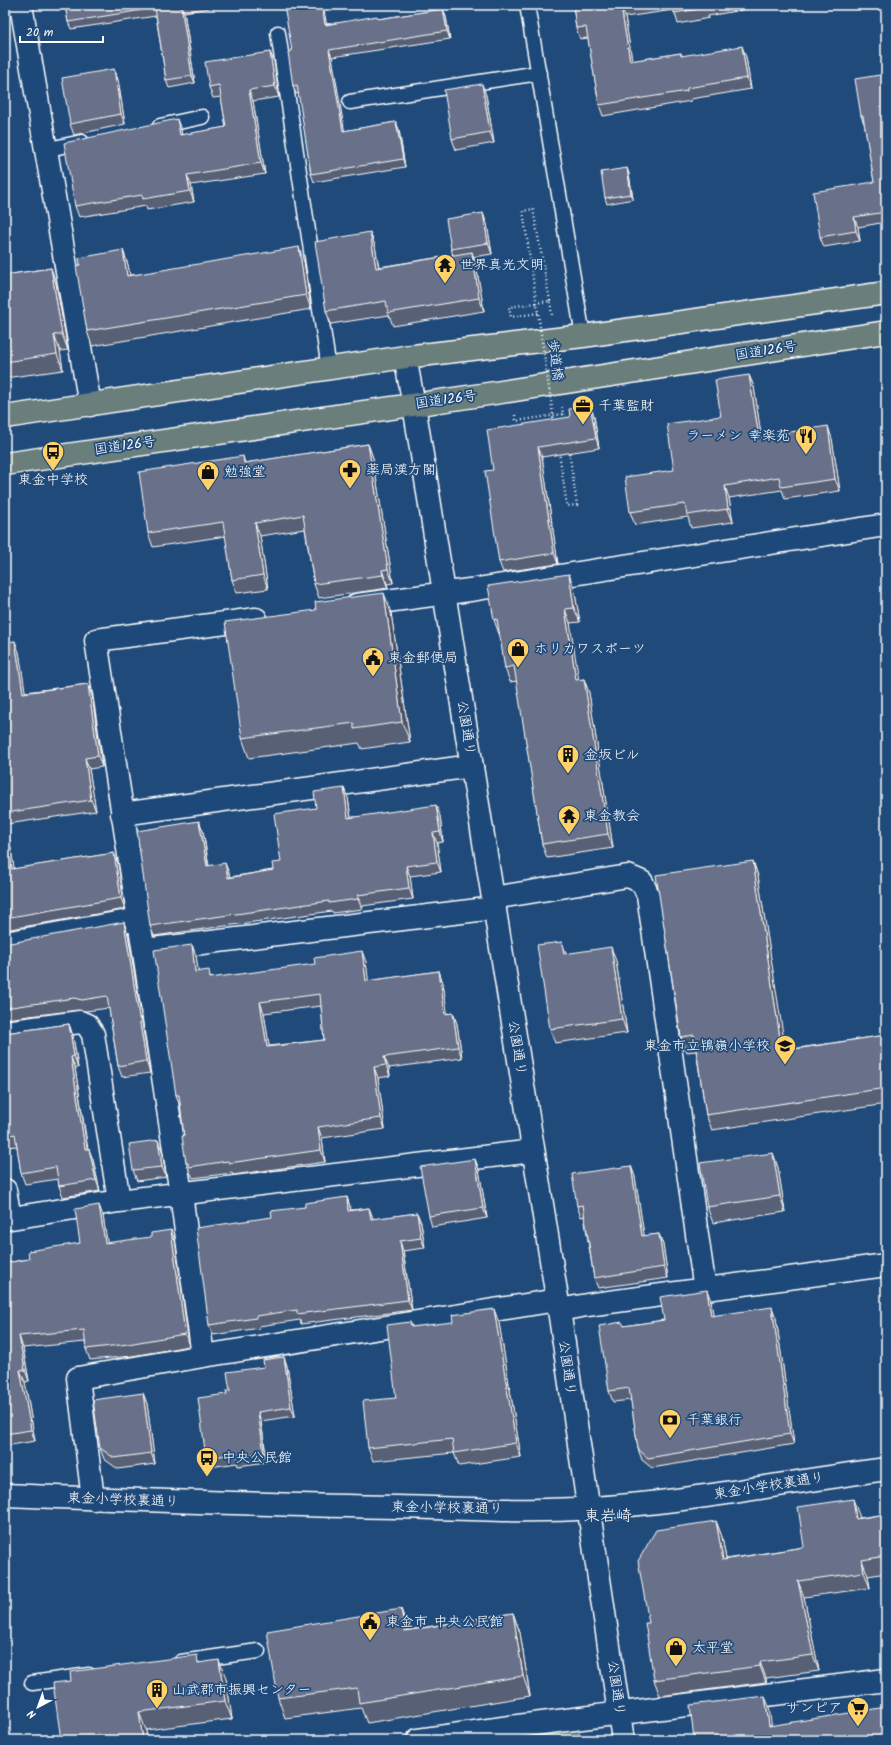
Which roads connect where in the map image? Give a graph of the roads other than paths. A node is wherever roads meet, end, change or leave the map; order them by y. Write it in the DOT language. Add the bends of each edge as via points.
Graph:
graph roads {
  1 [pos="20,5"];
  2 [pos="527,5"];
  3 [pos="278,33"];
  4 [pos="539,73"];
  5 [pos="350,102"];
  6 [pos="202,117"];
  7 [pos="150,128"];
  8 [pos="97,139"];
  9 [pos="44,150"];
  10 [pos="886,293"];
  11 [pos="886,332"];
  12 [pos="583,336"];
  13 [pos="405,357"];
  14 [pos="329,369"];
  15 [pos="90,404"];
  16 [pos="414,405"];
  17 [pos="5,417"];
  18 [pos="5,464"];
  19 [pos="886,525"];
  20 [pos="444,594"];
  21 [pos="339,608"];
  22 [pos="276,616"];
  23 [pos="472,766"];
  24 [pos="122,814"];
  25 [pos="494,903"];
  26 [pos="139,919"];
  27 [pos="5,943"];
  28 [pos="144,950"];
  29 [pos="5,1032"];
  30 [pos="533,1151"];
  31 [pos="5,1190"];
  32 [pos="181,1194"];
  33 [pos="119,1201"];
  34 [pos="7,1218"];
  35 [pos="886,1265"];
  36 [pos="705,1290"];
  37 [pos="558,1305"];
  38 [pos="203,1356"];
  39 [pos="886,1469"];
  40 [pos="5,1496"];
  41 [pos="93,1499"];
  42 [pos="589,1508"];
  43 [pos="258,1650"];
  44 [pos="165,1664"];
  45 [pos="102,1673"];
  46 [pos="886,1680"];
  47 [pos="32,1684"];
  48 [pos="620,1714"];
  49 [pos="418,1740"];
  50 [pos="624,1740"];
  1 -- 9 [label="street"];
  2 -- 4 [label="lane"];
  3 -- 14 [label="lane"];
  4 -- 5 [label="lane"];
  4 -- 12 [label="lane"];
  6 -- 7 [label="lane"];
  8 -- 9 [label="lane"];
  9 -- 15 [label="street"];
  10 -- 12 [label="highway"];
  11 -- 16 [label="highway, 国道126号"];
  12 -- 13 [label="highway"];
  13 -- 14 [label="highway"];
  13 -- 16 [label="street, 公園通り"];
  14 -- 15 [label="highway"];
  15 -- 17 [label="highway"];
  16 -- 18 [label="highway, 国道126号"];
  16 -- 20 [label="street, 公園通り"];
  19 -- 20 [label="street"];
  20 -- 21 [label="street"];
  20 -- 23 [label="street, 公園通り"];
  22 -- 24 [label="street" via="96,640"];
  23 -- 24 [label="street"];
  23 -- 25 [label="street, 公園通り"];
  24 -- 26 [label="street"];
  25 -- 28 [label="street"];
  25 -- 30 [label="street, 公園通り"];
  25 -- 36 [label="street" via="628,876 642,882 648,894"];
  26 -- 27 [label="street"];
  26 -- 28 [label="street"];
  28 -- 32 [label="street"];
  29 -- 33 [label="street" via="80,1022 87,1025 93,1034"];
  30 -- 32 [label="street"];
  30 -- 37 [label="street, 公園通り"];
  31 -- 34 [label="street"];
  32 -- 33 [label="street"];
  32 -- 38 [label="street"];
  33 -- 34 [label="street"];
  35 -- 36 [label="street"];
  36 -- 37 [label="street" via="587,1305"];
  37 -- 38 [label="street"];
  37 -- 42 [label="street, 公園通り"];
  38 -- 41 [label="street" via="78,1378"];
  39 -- 42 [label="street, 東金小学校裏通り" via="650,1504"];
  40 -- 41 [label="street, 東金小学校裏通り"];
  41 -- 42 [label="street, 東金小学校裏通り" via="233,1504"];
  42 -- 48 [label="street, 公園通り"];
  43 -- 44 [label="lane"];
  45 -- 47 [label="lane"];
  46 -- 48 [label="street"];
  48 -- 49 [label="street"];
  48 -- 50 [label="street, 公園通り"];
}
